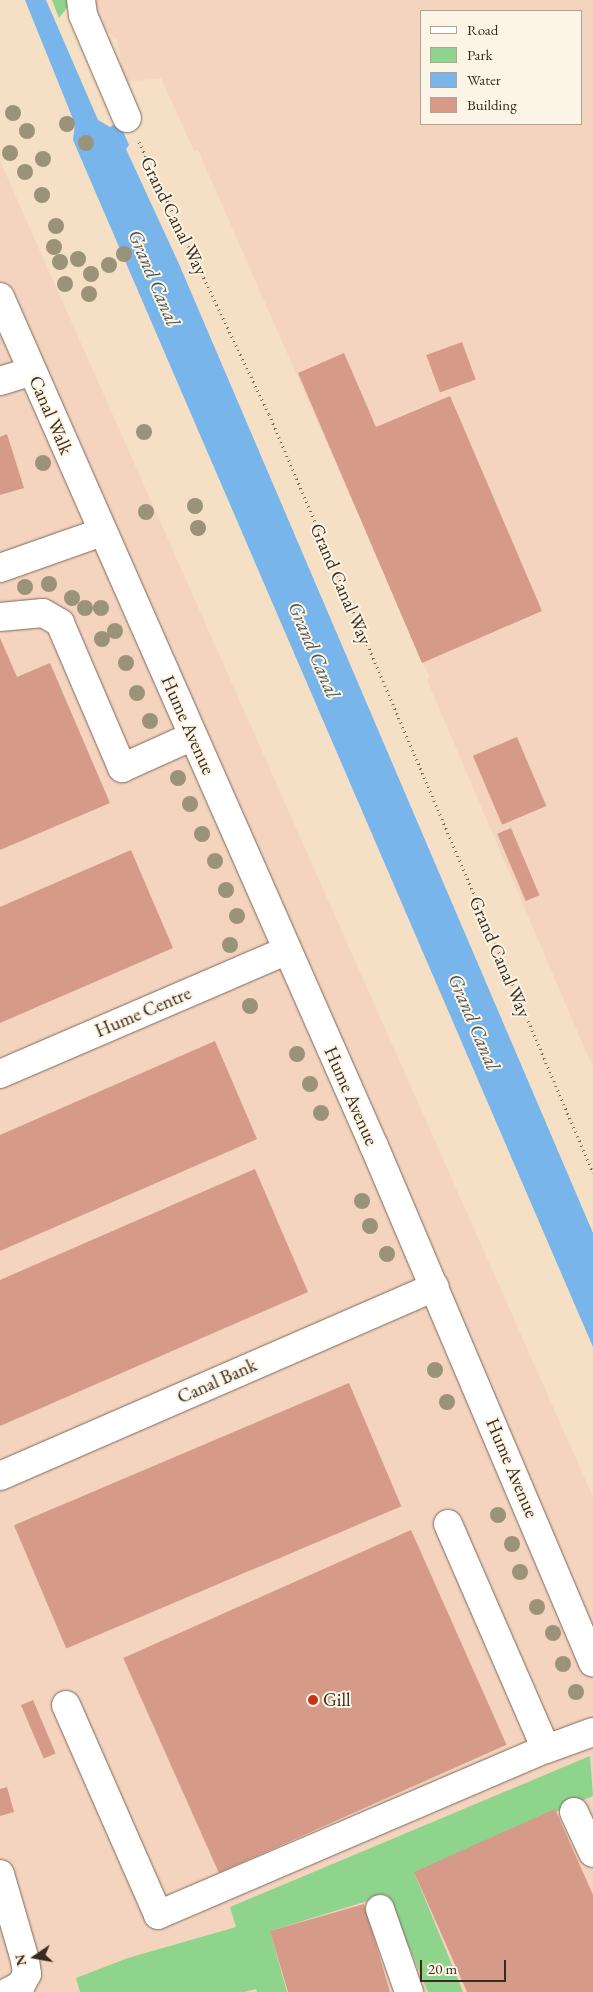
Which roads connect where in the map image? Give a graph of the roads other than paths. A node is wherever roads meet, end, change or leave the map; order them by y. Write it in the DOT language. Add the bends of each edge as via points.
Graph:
graph roads {
  1 [pos="81,0"];
  2 [pos="127,118"];
  3 [pos="0,298"];
  4 [pos="32,371"];
  5 [pos="0,381"];
  6 [pos="102,532"];
  7 [pos="0,568"];
  8 [pos="0,617"];
  9 [pos="193,736"];
  10 [pos="286,951"];
  11 [pos="0,1074"];
  12 [pos="435,1287"];
  13 [pos="0,1476"];
  14 [pos="448,1524"];
  15 [pos="593,1663"];
  16 [pos="66,1705"];
  17 [pos="593,1732"];
  18 [pos="546,1749"];
  19 [pos="574,1812"];
  20 [pos="593,1853"];
  21 [pos="0,1874"];
  22 [pos="380,1909"];
  23 [pos="8,1992"];
  24 [pos="409,1992"];
  1 -- 2 [label="street" via="84,15"];
  3 -- 4 [label="street, Canal Walk"];
  4 -- 5 [label="street"];
  4 -- 6 [label="street, Canal Walk"];
  6 -- 7 [label="street"];
  6 -- 9 [label="street, Hume Avenue"];
  8 -- 9 [label="street" via="43,612 60,623 126,778"];
  9 -- 10 [label="street, Hume Avenue"];
  10 -- 11 [label="street, Hume Centre"];
  10 -- 12 [label="street, Hume Avenue"];
  12 -- 13 [label="street, Canal Bank"];
  12 -- 15 [label="street, Hume Avenue"];
  14 -- 18 [label="street"];
  16 -- 18 [label="street" via="158,1915"];
  17 -- 18 [label="street"];
  19 -- 20 [label="street"];
  21 -- 23 [label="street" via="25,1960 26,1974 21,1984"];
  22 -- 24 [label="street"];
}
